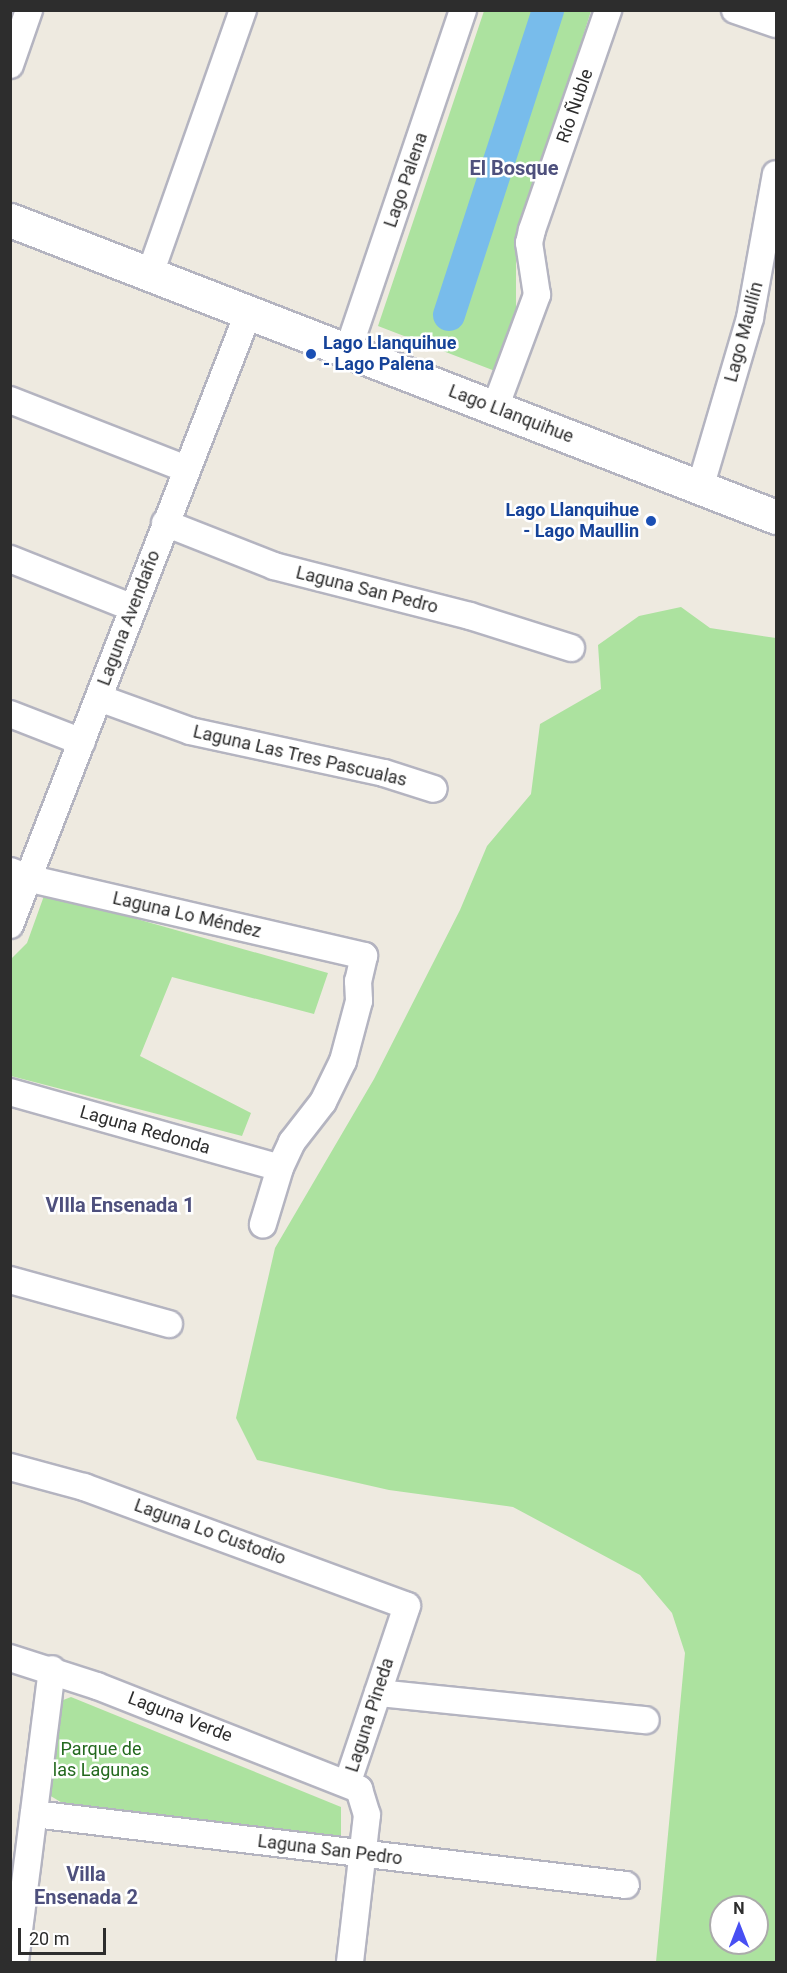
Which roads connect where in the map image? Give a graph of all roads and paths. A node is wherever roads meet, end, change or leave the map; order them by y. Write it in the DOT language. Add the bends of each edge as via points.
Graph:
graph roads {
  1 [pos="30,10"];
  2 [pos="243,10"];
  3 [pos="463,10"];
  4 [pos="608,10"];
  5 [pos="735,10"];
  6 [pos="777,24"];
  7 [pos="10,65"];
  8 [pos="777,174"];
  9 [pos="10,220"];
  10 [pos="150,274"];
  11 [pos="249,312"];
  12 [pos="348,350"];
  13 [pos="10,400"];
  14 [pos="495,408"];
  15 [pos="186,469"];
  16 [pos="700,488"];
  17 [pos="777,517"];
  18 [pos="165,523"];
  19 [pos="10,559"];
  20 [pos="132,608"];
  21 [pos="571,648"];
  22 [pos="99,698"];
  23 [pos="10,714"];
  24 [pos="82,742"];
  25 [pos="434,789"];
  26 [pos="21,875"];
  27 [pos="10,925"];
  28 [pos="10,1092"];
  29 [pos="280,1168"];
  30 [pos="262,1224"];
  31 [pos="10,1280"];
  32 [pos="169,1324"];
  33 [pos="10,1467"];
  34 [pos="407,1606"];
  35 [pos="10,1658"];
  36 [pos="52,1669"];
  37 [pos="378,1693"];
  38 [pos="646,1720"];
  39 [pos="348,1781"];
  40 [pos="34,1814"];
  41 [pos="363,1854"];
  42 [pos="626,1885"];
  43 [pos="15,1962"];
  44 [pos="351,1962"];
  1 -- 7 [label="street"];
  2 -- 10 [label="street"];
  3 -- 12 [label="street, Lago Palena"];
  4 -- 14 [label="street, Río Ñuble" via="532,230 537,295"];
  5 -- 6 [label="street"];
  8 -- 16 [label="street, Lago Maullín" via="752,308"];
  9 -- 10 [label="street, Lago Llanquihue"];
  10 -- 11 [label="street, Lago Llanquihue"];
  11 -- 12 [label="street, Lago Llanquihue"];
  11 -- 15 [label="street, Laguna Avendaño"];
  12 -- 14 [label="street, Lago Llanquihue"];
  13 -- 15 [label="street"];
  14 -- 16 [label="street, Lago Llanquihue"];
  15 -- 18 [label="street, Laguna Avendaño"];
  16 -- 17 [label="street, Lago Llanquihue"];
  18 -- 20 [label="street, Laguna Avendaño"];
  18 -- 21 [label="street, Laguna San Pedro" via="274,566 470,616"];
  19 -- 20 [label="street"];
  20 -- 22 [label="street, Laguna Avendaño"];
  22 -- 24 [label="street, Laguna Avendaño"];
  22 -- 25 [label="street, Laguna Las Tres Pascualas" via="213,738 384,773"];
  23 -- 24 [label="street"];
  24 -- 26 [label="street, Laguna Avendaño"];
  26 -- 27 [label="street, Laguna Avendaño"];
  26 -- 29 [label="street, Laguna Lo Méndez" via="364,956 358,981 359,1002 343,1061 323,1102 292,1142"];
  28 -- 29 [label="street, Laguna Redonda"];
  29 -- 30 [label="street"];
  31 -- 32 [label="street"];
  33 -- 34 [label="street, Laguna Lo Custodio" via="84,1487"];
  34 -- 37 [label="street, Laguna Pineda"];
  35 -- 36 [label="street, Laguna Verde"];
  36 -- 39 [label="street, Laguna Verde"];
  36 -- 40 [label="street"];
  37 -- 38 [label="street"];
  37 -- 39 [label="street, Laguna Pineda"];
  39 -- 41 [label="street, Laguna Pineda" via="359,1789 367,1804"];
  40 -- 41 [label="street, Laguna San Pedro"];
  40 -- 43 [label="street"];
  41 -- 42 [label="street, Laguna San Pedro"];
  41 -- 44 [label="street, Laguna Pineda"];
}
